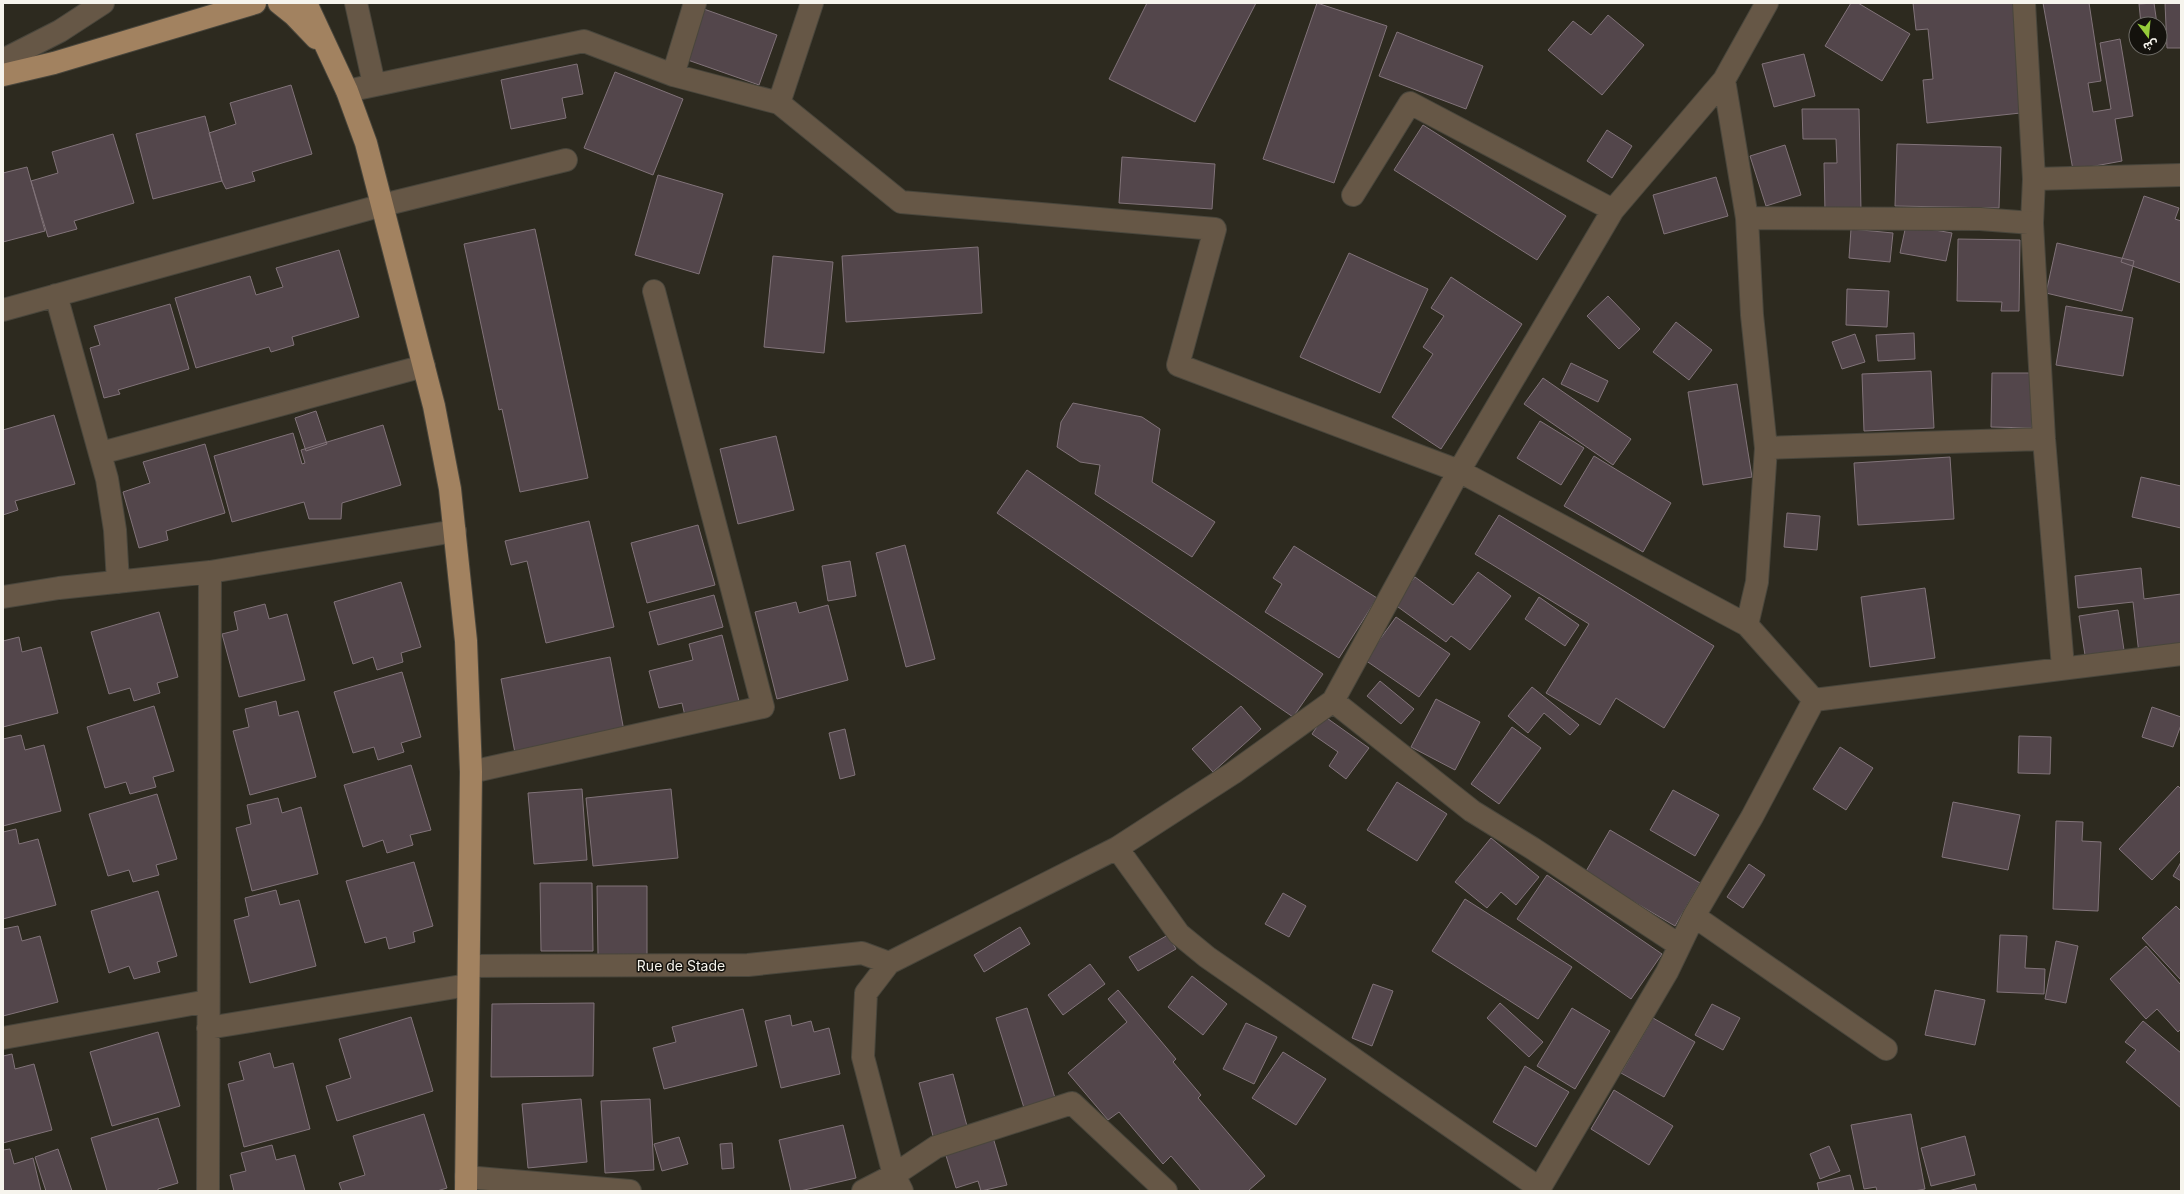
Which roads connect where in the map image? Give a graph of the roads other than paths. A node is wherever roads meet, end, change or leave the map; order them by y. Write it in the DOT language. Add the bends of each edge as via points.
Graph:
graph roads {
  1 [pos="103,3"];
  2 [pos="255,3"];
  3 [pos="279,3"];
  4 [pos="306,3"];
  5 [pos="356,3"];
  6 [pos="695,3"];
  7 [pos="812,3"];
  8 [pos="1767,3"];
  9 [pos="2024,3"];
  10 [pos="330,57"];
  11 [pos="3,60"];
  12 [pos="3,75"];
  13 [pos="673,75"];
  14 [pos="1724,80"];
  15 [pos="374,84"];
  16 [pos="347,91"];
  17 [pos="779,103"];
  18 [pos="566,160"];
  19 [pos="2181,175"];
  20 [pos="2034,179"];
  21 [pos="1353,195"];
  22 [pos="383,205"];
  23 [pos="1613,210"];
  24 [pos="1747,218"];
  25 [pos="2032,223"];
  26 [pos="654,291"];
  27 [pos="56,295"];
  28 [pos="3,310"];
  29 [pos="424,366"];
  30 [pos="2044,439"];
  31 [pos="1766,448"];
  32 [pos="101,453"];
  33 [pos="1459,471"];
  34 [pos="455,531"];
  35 [pos="210,572"];
  36 [pos="118,582"];
  37 [pos="3,597"];
  38 [pos="1747,625"];
  39 [pos="2181,654"];
  40 [pos="2063,667"];
  41 [pos="1814,700"];
  42 [pos="1333,701"];
  43 [pos="471,772"];
  44 [pos="1117,848"];
  45 [pos="1694,916"];
  46 [pos="1679,945"];
  47 [pos="889,963"];
  48 [pos="469,976"];
  49 [pos="208,1001"];
  50 [pos="208,1028"];
  51 [pos="3,1038"];
  52 [pos="1886,1049"];
  53 [pos="898,1183"];
  54 [pos="466,1184"];
  55 [pos="1538,1190"];
  56 [pos="208,1191"];
  57 [pos="630,1191"];
  58 [pos="863,1191"];
  59 [pos="1166,1191"];
  1 -- 11 [label="street" via="60,31"];
  2 -- 12 [label="main road" via="54,63"];
  3 -- 10 [label="main road" via="313,35"];
  4 -- 10 [label="main road"];
  5 -- 15 [label="street"];
  6 -- 13 [label="street"];
  7 -- 17 [label="street"];
  8 -- 14 [label="street"];
  9 -- 20 [label="street"];
  10 -- 16 [label="main road"];
  13 -- 15 [label="street" via="584,41"];
  13 -- 17 [label="street"];
  14 -- 23 [label="street"];
  14 -- 24 [label="street"];
  15 -- 16 [label="street"];
  16 -- 22 [label="main road" via="366,143"];
  17 -- 33 [label="street" via="901,202 1215,229 1178,366"];
  18 -- 22 [label="street"];
  19 -- 20 [label="street"];
  20 -- 25 [label="street"];
  21 -- 23 [label="street" via="1410,103"];
  22 -- 27 [label="street"];
  22 -- 29 [label="main road"];
  23 -- 33 [label="street"];
  24 -- 25 [label="street" via="1980,219"];
  24 -- 31 [label="street" via="1752,315"];
  25 -- 30 [label="street"];
  26 -- 43 [label="street" via="763,707"];
  27 -- 28 [label="street"];
  27 -- 32 [label="street"];
  29 -- 32 [label="street"];
  29 -- 34 [label="main road" via="443,448"];
  30 -- 31 [label="street"];
  30 -- 40 [label="street"];
  31 -- 38 [label="street" via="1757,582"];
  32 -- 36 [label="street" via="115,530"];
  33 -- 38 [label="street"];
  33 -- 42 [label="street"];
  34 -- 35 [label="street"];
  34 -- 43 [label="main road" via="466,641"];
  35 -- 36 [label="street"];
  35 -- 49 [label="street"];
  36 -- 37 [label="street"];
  38 -- 41 [label="street"];
  39 -- 40 [label="street"];
  40 -- 41 [label="street"];
  41 -- 45 [label="street" via="1752,817"];
  42 -- 44 [label="street" via="1233,773"];
  42 -- 46 [label="street" via="1472,812 1532,848"];
  43 -- 48 [label="main road"];
  44 -- 47 [label="street"];
  44 -- 55 [label="street" via="1179,934 1207,957"];
  45 -- 46 [label="street"];
  45 -- 52 [label="street"];
  46 -- 55 [label="street" via="1667,972"];
  47 -- 48 [label="street, Rue de Stade" via="862,953 748,965"];
  47 -- 53 [label="street" via="866,993 863,1058"];
  48 -- 50 [label="street, Rue de Stade"];
  48 -- 54 [label="main road"];
  49 -- 50 [label="street"];
  49 -- 51 [label="street"];
  50 -- 56 [label="street"];
  53 -- 58 [label="street"];
  53 -- 59 [label="street" via="936,1147 1072,1103"];
  54 -- 57 [label="street"];
}
